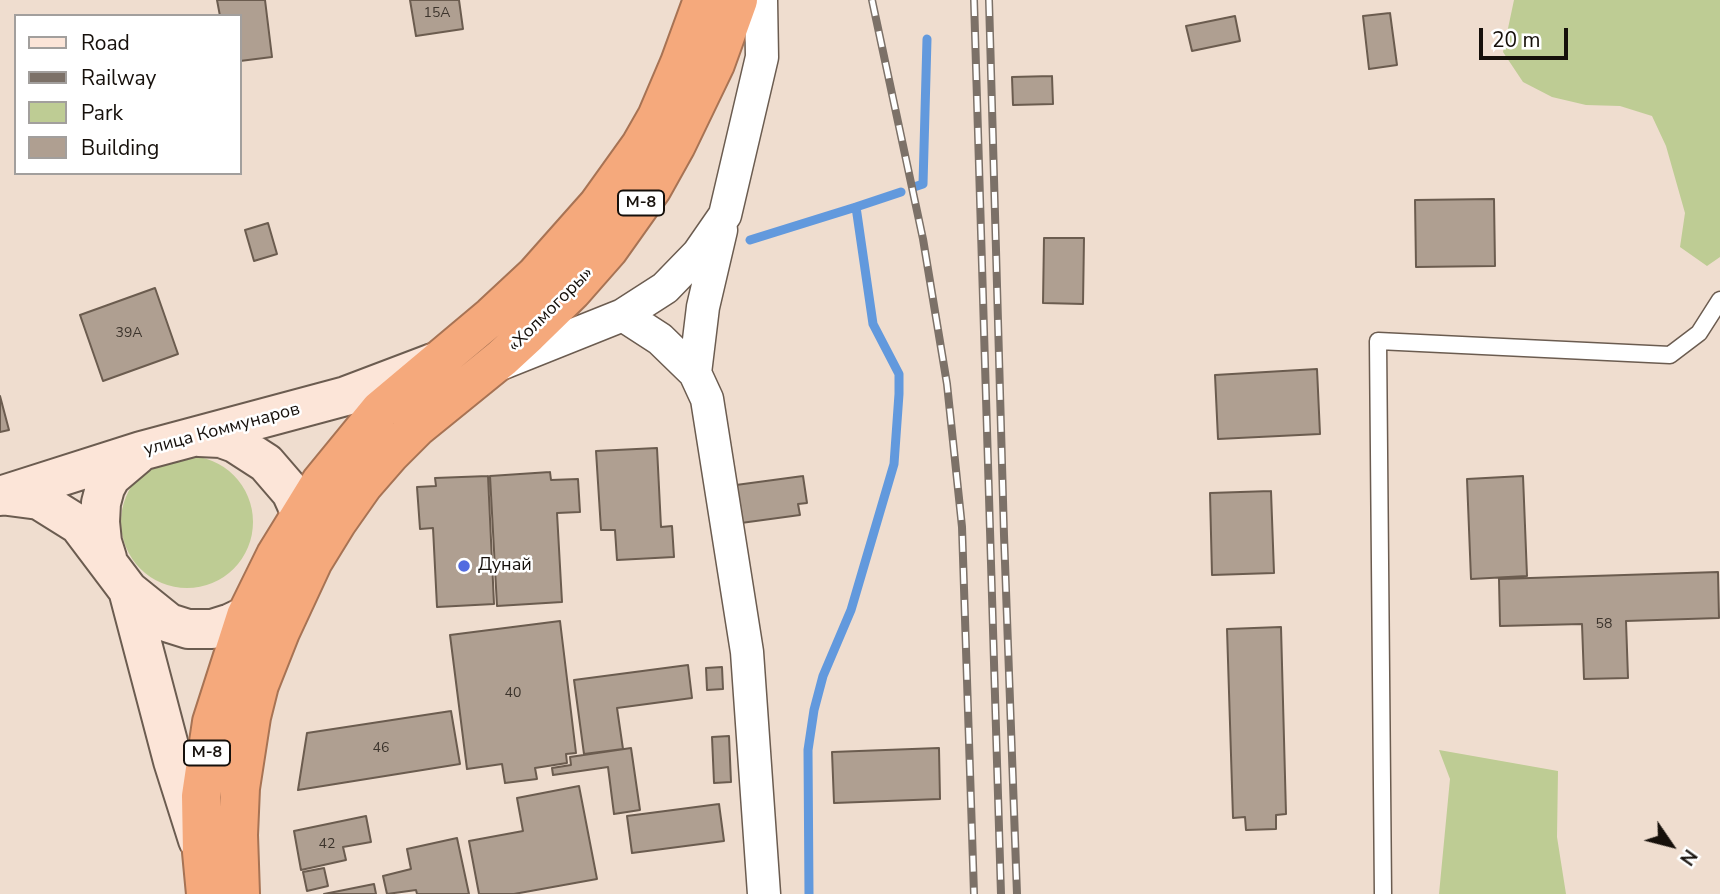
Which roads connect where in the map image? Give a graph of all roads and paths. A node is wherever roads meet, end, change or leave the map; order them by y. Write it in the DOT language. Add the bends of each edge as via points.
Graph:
graph roads {
  1 [pos="703,0"];
  2 [pos="738,0"];
  3 [pos="761,0"];
  4 [pos="725,215"];
  5 [pos="1720,300"];
  6 [pos="623,315"];
  7 [pos="440,360"];
  8 [pos="489,369"];
  9 [pos="695,373"];
  10 [pos="194,437"];
  11 [pos="141,451"];
  12 [pos="1,495"];
  13 [pos="300,514"];
  14 [pos="118,576"];
  15 [pos="304,576"];
  16 [pos="246,616"];
  17 [pos="202,852"];
  18 [pos="206,894"];
  19 [pos="240,894"];
  20 [pos="764,894"];
  21 [pos="1383,894"];
  1 -- 7 [label="highway, «Холмогоры» / М-8" via="657,117 598,205 536,275"];
  2 -- 8 [label="highway, «Холмогоры» / М-8" via="695,109 652,188 591,271"];
  3 -- 4 [label="street" via="762,57"];
  4 -- 6 [label="street" via="698,254 665,288"];
  4 -- 9 [label="street" via="703,307"];
  5 -- 21 [label="lane" via="1699,332 1670,355 1378,341"];
  6 -- 8 [label="street"];
  6 -- 9 [label="street" via="660,339"];
  7 -- 10 [label="street, улица Коммунаров" via="346,396"];
  7 -- 13 [label="highway, «Холмогоры» / М-8" via="380,410"];
  8 -- 15 [label="highway, «Холмогоры» / М-8" via="380,465"];
  9 -- 20 [label="street" via="707,399 747,652"];
  10 -- 11 [label="street, улица Коммунаров"];
  10 -- 13 [label="street" via="235,443 266,463 291,492"];
  11 -- 12 [label="street, улица Коммунаров"];
  11 -- 14 [label="street" via="117,471 101,503 102,542"];
  12 -- 14 [label="street, улица Коммунаров" via="38,500 68,517"];
  13 -- 15 [label="street" via="308,554"];
  13 -- 16 [label="highway, М-8"];
  14 -- 16 [label="street" via="169,622 188,629 212,629"];
  14 -- 17 [label="street, улица Коммунаров"];
  15 -- 16 [label="street" via="285,597"];
  15 -- 19 [label="highway, М-8" via="259,685 248,727 240,788"];
  16 -- 17 [label="highway, М-8" via="212,722 201,796"];
  17 -- 18 [label="highway, М-8"];
}
